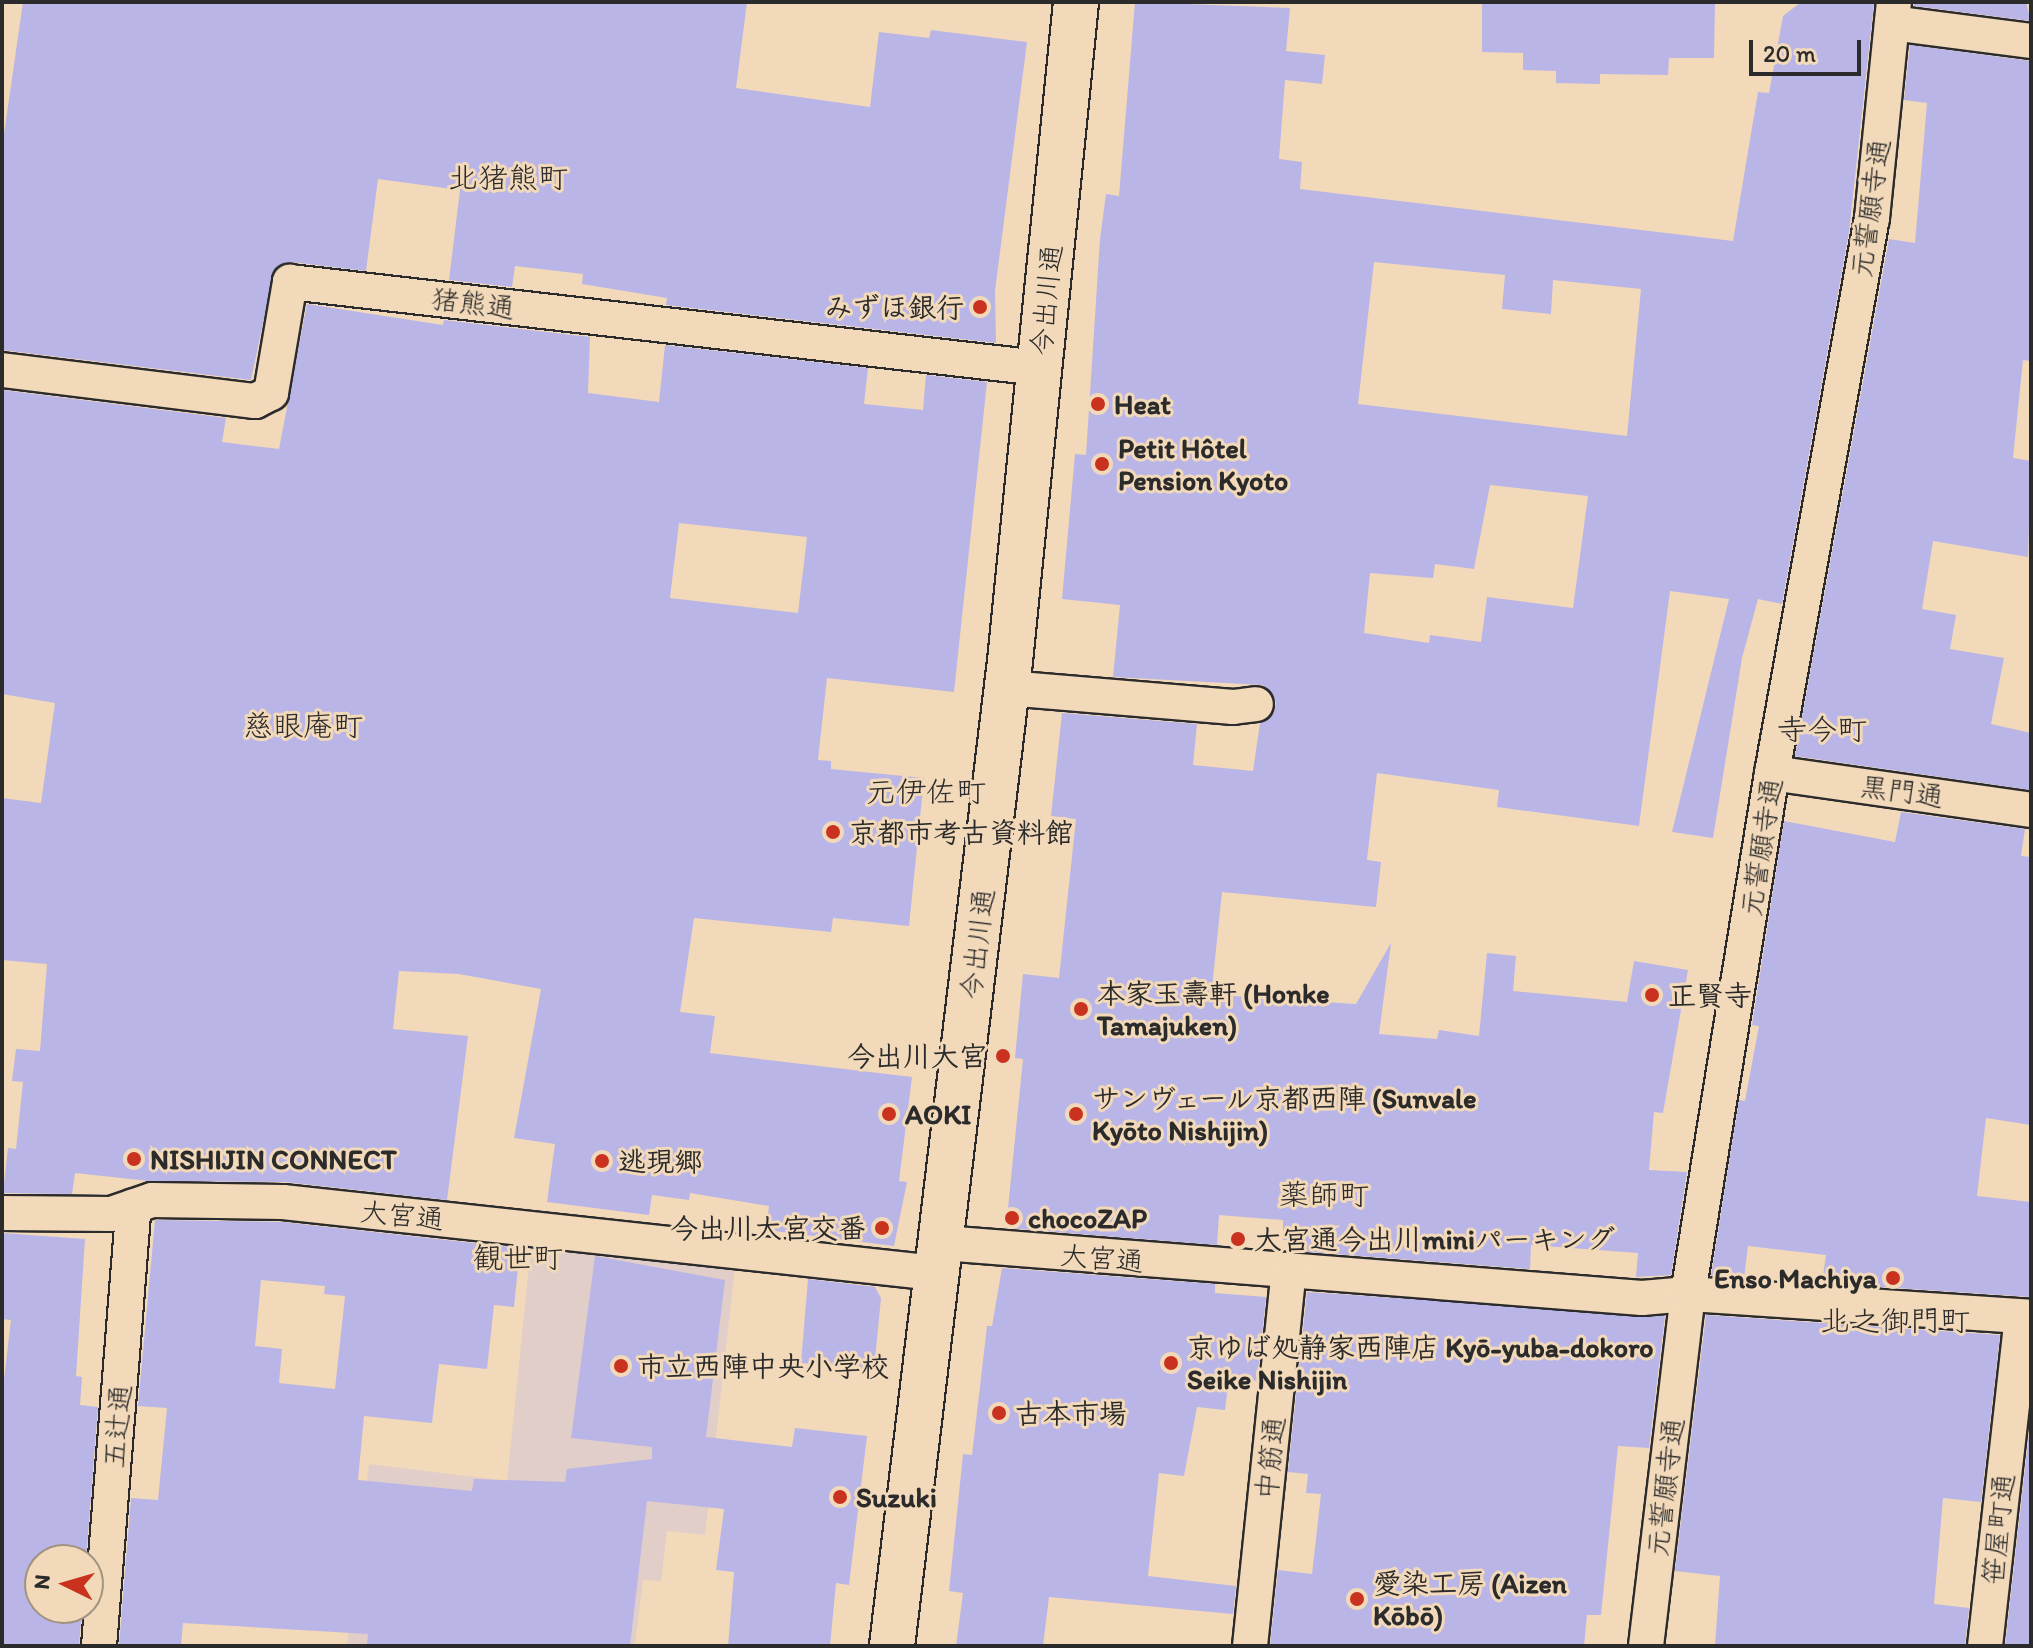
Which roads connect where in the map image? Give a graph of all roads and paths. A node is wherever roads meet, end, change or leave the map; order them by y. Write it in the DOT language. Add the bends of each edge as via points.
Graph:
graph roads {
  1 [pos="1076,2"];
  2 [pos="1893,12"];
  3 [pos="2031,41"];
  4 [pos="1039,368"];
  5 [pos="2,370"];
  6 [pos="1007,688"];
  7 [pos="1256,704"];
  8 [pos="1772,773"];
  9 [pos="2031,810"];
  10 [pos="134,1206"];
  11 [pos="2,1213"];
  12 [pos="943,1243"];
  13 [pos="1289,1270"];
  14 [pos="1688,1294"];
  15 [pos="2026,1317"];
  16 [pos="99,1646"];
  17 [pos="892,1646"];
  18 [pos="1250,1646"];
  19 [pos="1646,1646"];
  20 [pos="1985,1646"];
  1 -- 4 [label="main road, 今出川通"];
  2 -- 3 [label="street"];
  2 -- 8 [label="street, 元誓願寺通" via="1872,218"];
  4 -- 5 [label="street, 猪熊通" via="290,282 271,393 255,401"];
  4 -- 6 [label="main road, 今出川通"];
  6 -- 7 [label="street" via="1233,707"];
  6 -- 12 [label="main road, 今出川通"];
  8 -- 9 [label="street, 黒門通"];
  8 -- 14 [label="street, 元誓願寺通"];
  10 -- 11 [label="street, 大宮通" via="111,1214"];
  10 -- 12 [label="street, 大宮通" via="152,1200 283,1202 926,1272"];
  10 -- 16 [label="street, 五辻通"];
  12 -- 13 [label="street, 大宮通"];
  12 -- 17 [label="main road, 今出川通"];
  13 -- 14 [label="street, 大宮通" via="1642,1298"];
  13 -- 18 [label="street, 中筋通"];
  14 -- 15 [label="street, 大宮通"];
  14 -- 19 [label="street, 元誓願寺通"];
  15 -- 20 [label="street, 笹屋町通"];
}
